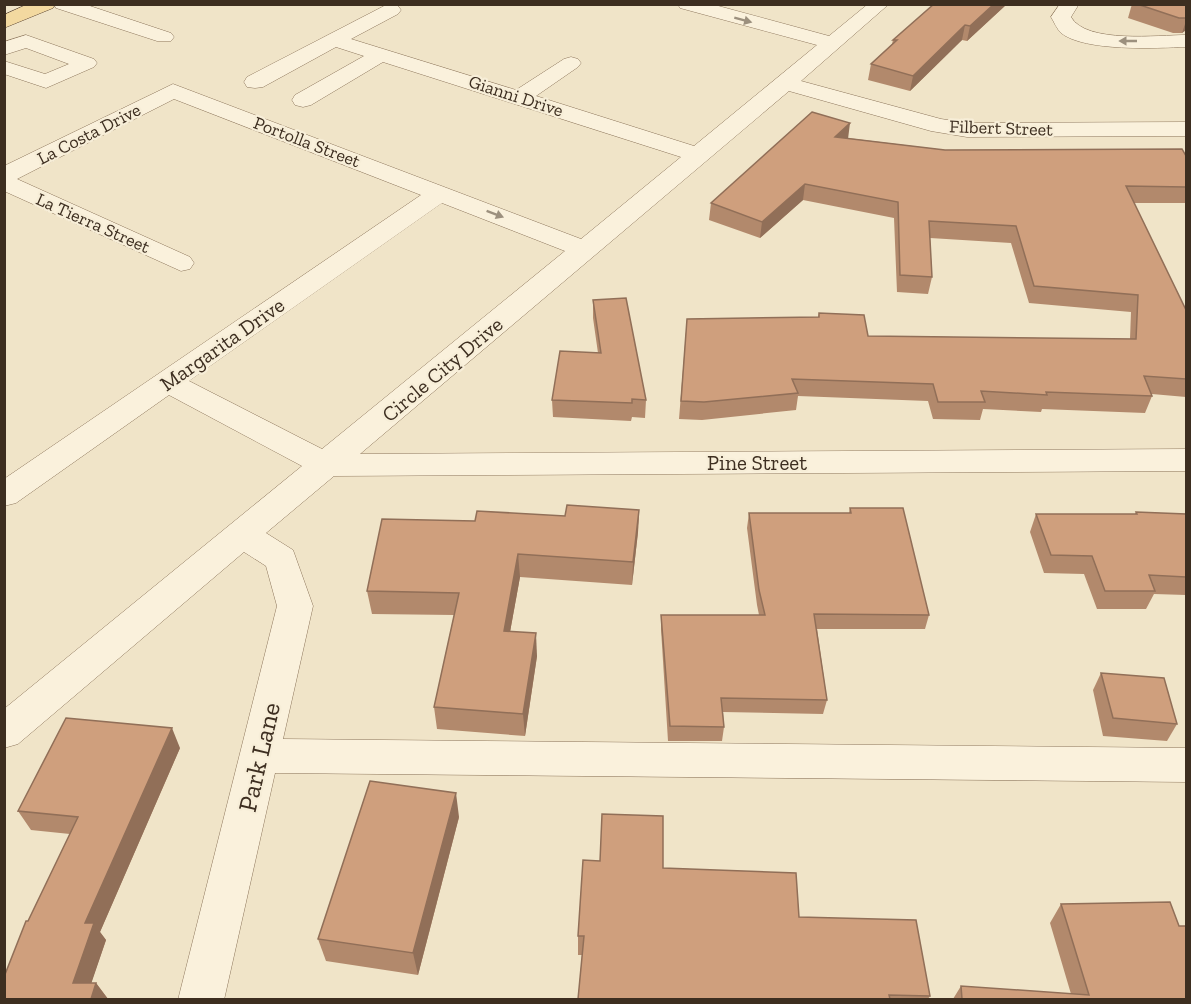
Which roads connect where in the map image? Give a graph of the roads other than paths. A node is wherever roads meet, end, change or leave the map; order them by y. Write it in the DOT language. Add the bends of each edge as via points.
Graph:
graph roads {
  1 [pos="46,4"];
  2 [pos="63,4"];
  3 [pos="687,4"];
  4 [pos="880,4"];
  5 [pos="1070,4"];
  6 [pos="391,9"];
  7 [pos="4,22"];
  8 [pos="4,32"];
  9 [pos="164,37"];
  10 [pos="26,40"];
  11 [pos="333,40"];
  12 [pos="1186,41"];
  13 [pos="832,43"];
  14 [pos="4,49"];
  15 [pos="383,54"];
  16 [pos="571,63"];
  17 [pos="4,67"];
  18 [pos="255,82"];
  19 [pos="785,83"];
  20 [pos="173,91"];
  21 [pos="519,98"];
  22 [pos="303,100"];
  23 [pos="1186,129"];
  24 [pos="697,154"];
  25 [pos="4,176"];
  26 [pos="4,182"];
  27 [pos="440,193"];
  28 [pos="584,249"];
  29 [pos="181,263"];
  30 [pos="167,382"];
  31 [pos="1186,459"];
  32 [pos="327,465"];
  33 [pos="4,495"];
  34 [pos="243,535"];
  35 [pos="4,732"];
  36 [pos="260,756"];
  37 [pos="1186,765"];
  38 [pos="201,999"];
  1 -- 7 [label="main road"];
  2 -- 9 [label="street"];
  3 -- 13 [label="street, one-way"];
  4 -- 13 [label="street, Circle City Drive"];
  12 -- 5 [label="street, one-way" via="1088,37 1068,28 1061,16"];
  6 -- 11 [label="street"];
  8 -- 10 [label="street"];
  10 -- 14 [label="street"];
  10 -- 17 [label="street" via="87,63 46,82"];
  11 -- 15 [label="street, Gianni Drive"];
  11 -- 18 [label="street"];
  13 -- 19 [label="street, Circle City Drive"];
  15 -- 21 [label="street, Gianni Drive"];
  15 -- 22 [label="street"];
  16 -- 21 [label="street"];
  19 -- 23 [label="street, Filbert Street" via="939,126 967,130"];
  19 -- 24 [label="street, Circle City Drive"];
  20 -- 25 [label="street, La Costa Drive"];
  20 -- 27 [label="street, Portolla Street"];
  21 -- 24 [label="street, Gianni Drive"];
  24 -- 28 [label="street, Circle City Drive"];
  26 -- 29 [label="street, La Tierra Street"];
  27 -- 28 [label="street, Portolla Street, one-way"];
  27 -- 30 [label="street, Margarita Drive"];
  28 -- 32 [label="street, Circle City Drive"];
  30 -- 32 [label="street"];
  30 -- 33 [label="street, Margarita Drive"];
  31 -- 32 [label="street, Pine Street"];
  32 -- 34 [label="street, Circle City Drive"];
  34 -- 35 [label="street, Circle City Drive"];
  34 -- 36 [label="street, Park Lane" via="281,559 295,606"];
  36 -- 37 [label="street"];
  36 -- 38 [label="street, Park Lane"];
}
